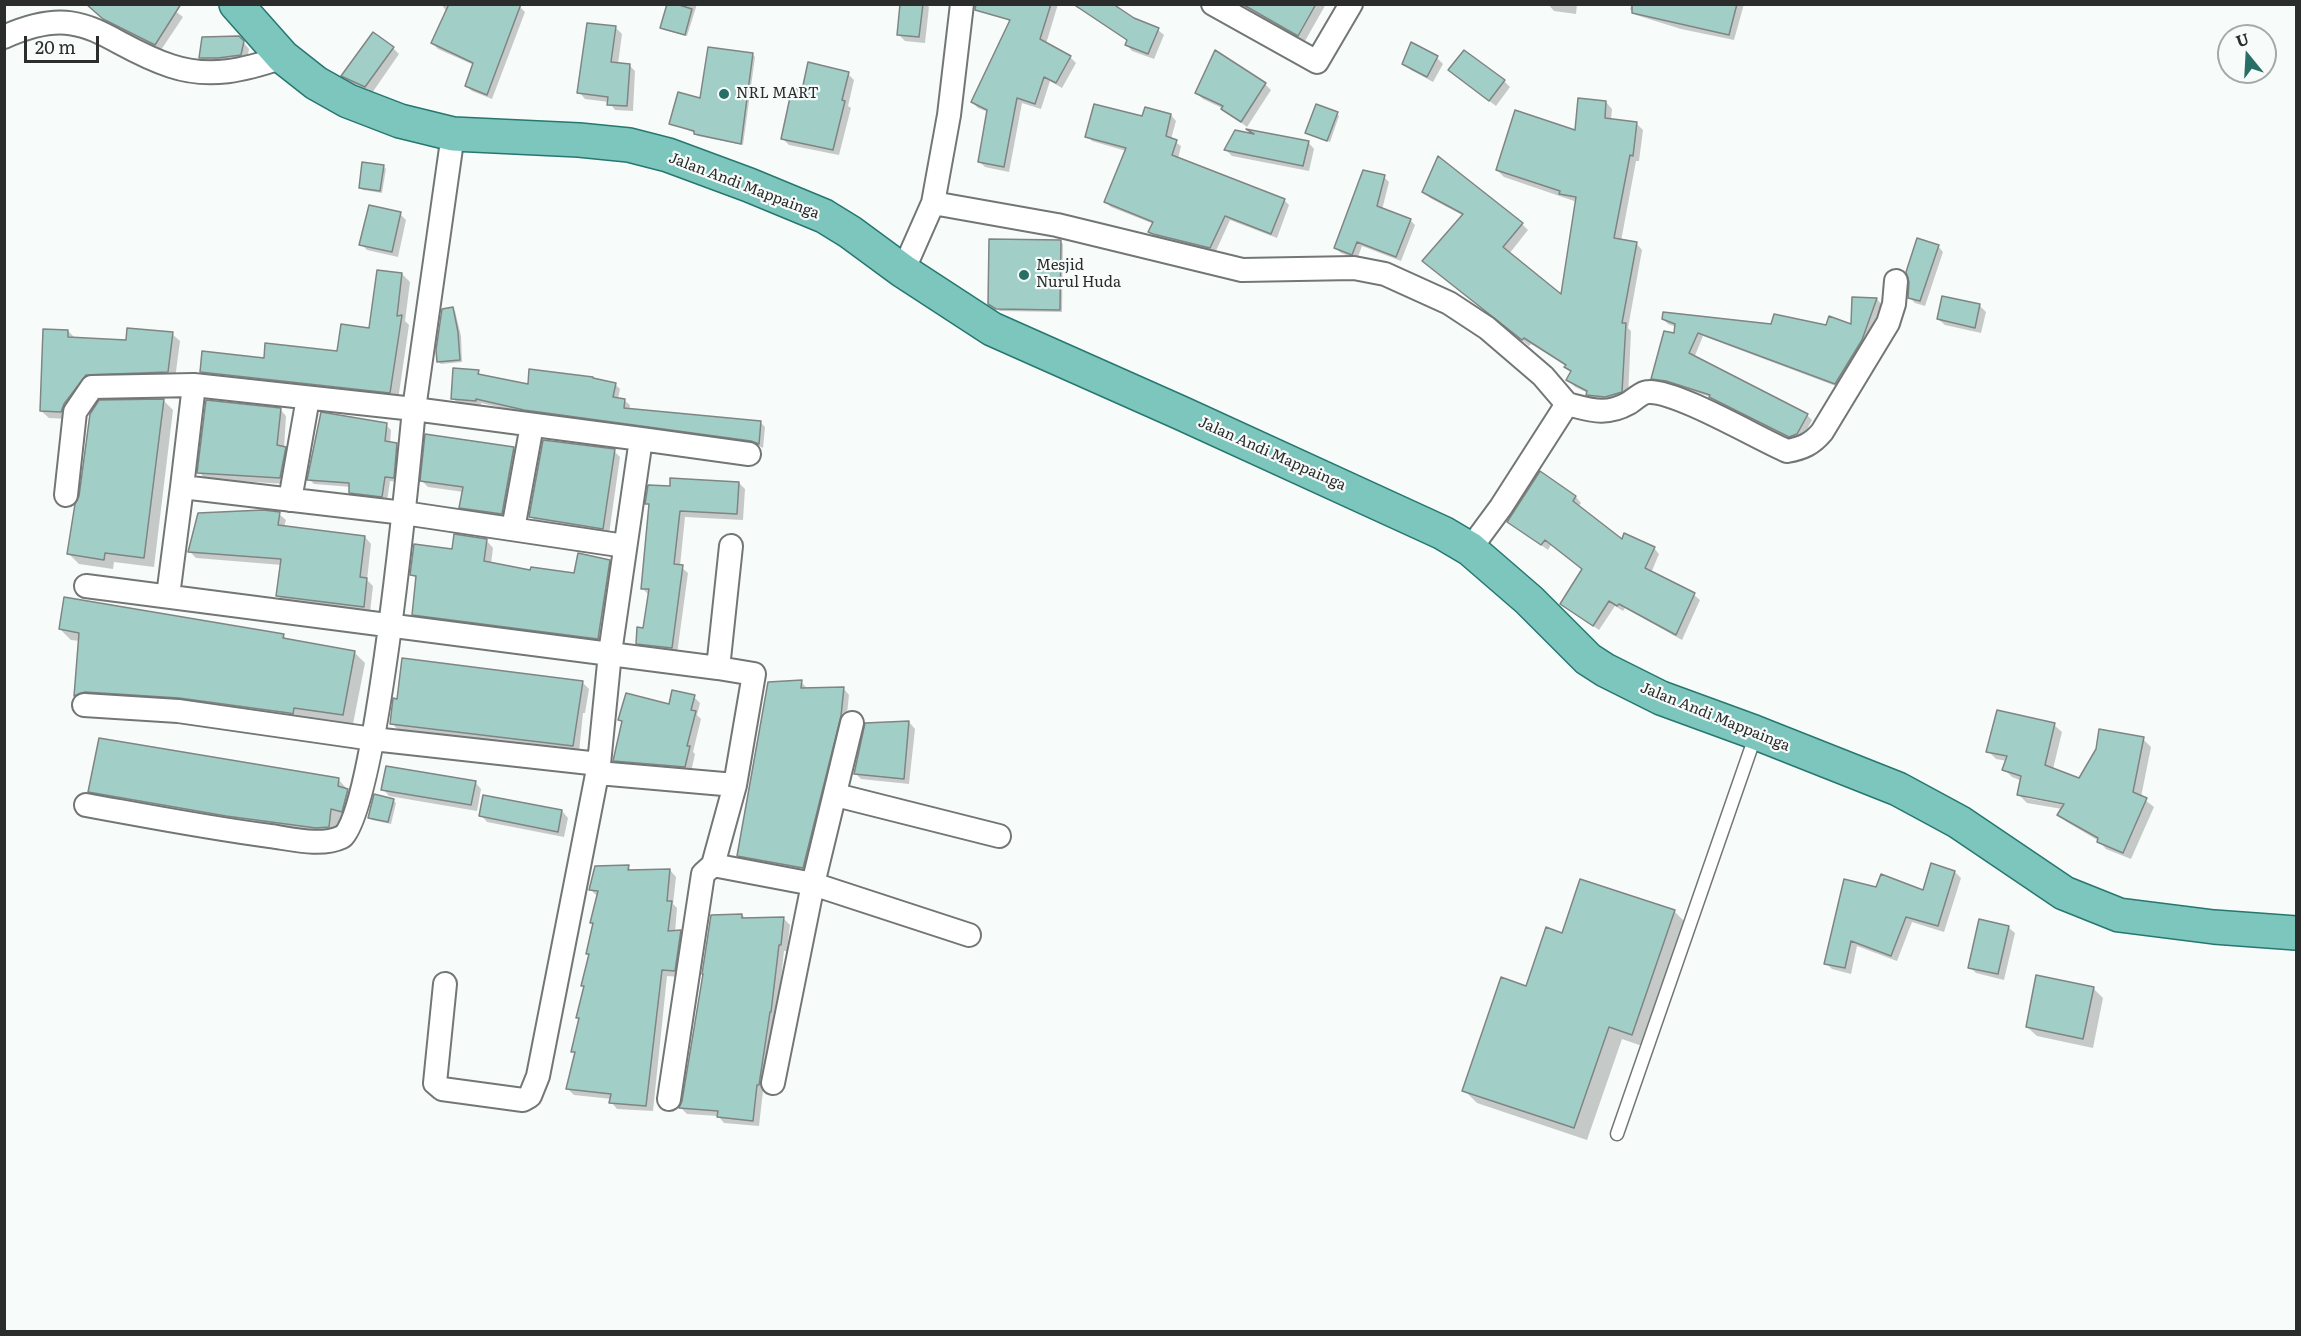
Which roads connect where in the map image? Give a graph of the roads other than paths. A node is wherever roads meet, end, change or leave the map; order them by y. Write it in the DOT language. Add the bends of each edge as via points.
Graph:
graph roads {
  1 [pos="236,4"];
  2 [pos="962,4"];
  3 [pos="1351,4"];
  4 [pos="1223,7"];
  5 [pos="4,37"];
  6 [pos="283,57"];
  7 [pos="453,134"];
  8 [pos="933,203"];
  9 [pos="903,271"];
  10 [pos="1896,281"];
  11 [pos="194,385"];
  12 [pos="308,398"];
  13 [pos="1567,404"];
  14 [pos="414,409"];
  15 [pos="532,425"];
  16 [pos="641,439"];
  17 [pos="749,454"];
  18 [pos="182,487"];
  19 [pos="66,495"];
  20 [pos="290,500"];
  21 [pos="404,513"];
  22 [pos="513,529"];
  23 [pos="625,546"];
  24 [pos="731,546"];
  25 [pos="1470,549"];
  26 [pos="86,586"];
  27 [pos="168,596"];
  28 [pos="389,625"];
  29 [pos="610,653"];
  30 [pos="718,668"];
  31 [pos="84,705"];
  32 [pos="852,723"];
  33 [pos="1757,733"];
  34 [pos="373,740"];
  35 [pos="598,769"];
  36 [pos="735,785"];
  37 [pos="836,795"];
  38 [pos="86,805"];
  39 [pos="999,836"];
  40 [pos="713,865"];
  41 [pos="813,884"];
  42 [pos="2296,933"];
  43 [pos="969,935"];
  44 [pos="445,984"];
  45 [pos="773,1083"];
  46 [pos="669,1099"];
  47 [pos="1617,1134"];
  1 -- 6 [label="main road, Jalan Andi Mappainga"];
  2 -- 8 [label="street" via="949,115"];
  3 -- 4 [label="street" via="1317,62"];
  5 -- 6 [label="street" via="45,23 83,25 171,66 197,72 252,68"];
  6 -- 7 [label="main road, Jalan Andi Mappainga" via="348,101 400,122"];
  7 -- 9 [label="main road, Jalan Andi Mappainga" via="609,143 668,155 824,216"];
  7 -- 14 [label="street"];
  8 -- 9 [label="street"];
  8 -- 13 [label="street" via="1057,225 1242,270 1354,268 1385,274 1449,303 1487,328 1543,376"];
  9 -- 25 [label="main road, Jalan Andi Mappainga" via="992,329 1443,532"];
  10 -- 13 [label="street" via="1888,323 1822,432 1803,448 1787,451 1683,401 1657,393 1646,392 1621,407 1602,412"];
  11 -- 12 [label="street"];
  11 -- 18 [label="street"];
  11 -- 19 [label="street" via="92,387 75,412"];
  12 -- 14 [label="street"];
  12 -- 20 [label="street"];
  13 -- 25 [label="street"];
  14 -- 15 [label="street"];
  14 -- 21 [label="street"];
  15 -- 16 [label="street"];
  15 -- 22 [label="street"];
  16 -- 17 [label="street"];
  16 -- 23 [label="street"];
  18 -- 20 [label="street"];
  18 -- 27 [label="street"];
  20 -- 21 [label="street"];
  21 -- 22 [label="street"];
  21 -- 28 [label="street"];
  22 -- 23 [label="street"];
  23 -- 29 [label="street"];
  24 -- 30 [label="street"];
  25 -- 33 [label="main road, Jalan Andi Mappainga" via="1524,595 1588,659 1661,698"];
  26 -- 27 [label="street"];
  27 -- 28 [label="street"];
  28 -- 29 [label="street"];
  28 -- 34 [label="street"];
  29 -- 30 [label="street"];
  29 -- 35 [label="street"];
  30 -- 36 [label="street" via="754,674"];
  31 -- 34 [label="street" via="178,711"];
  32 -- 37 [label="street"];
  33 -- 42 [label="main road, Jalan Andi Mappainga" via="1918,799 2064,893 2119,915"];
  33 -- 47 [label="lane"];
  34 -- 35 [label="street"];
  34 -- 38 [label="street" via="353,823 345,836 331,841 231,831"];
  35 -- 36 [label="street"];
  35 -- 44 [label="street" via="538,1076 530,1096 523,1100 441,1089 435,1083"];
  36 -- 40 [label="street"];
  37 -- 39 [label="street"];
  37 -- 41 [label="street"];
  40 -- 41 [label="street"];
  40 -- 46 [label="street" via="703,874"];
  41 -- 43 [label="street"];
  41 -- 45 [label="street"];
}
